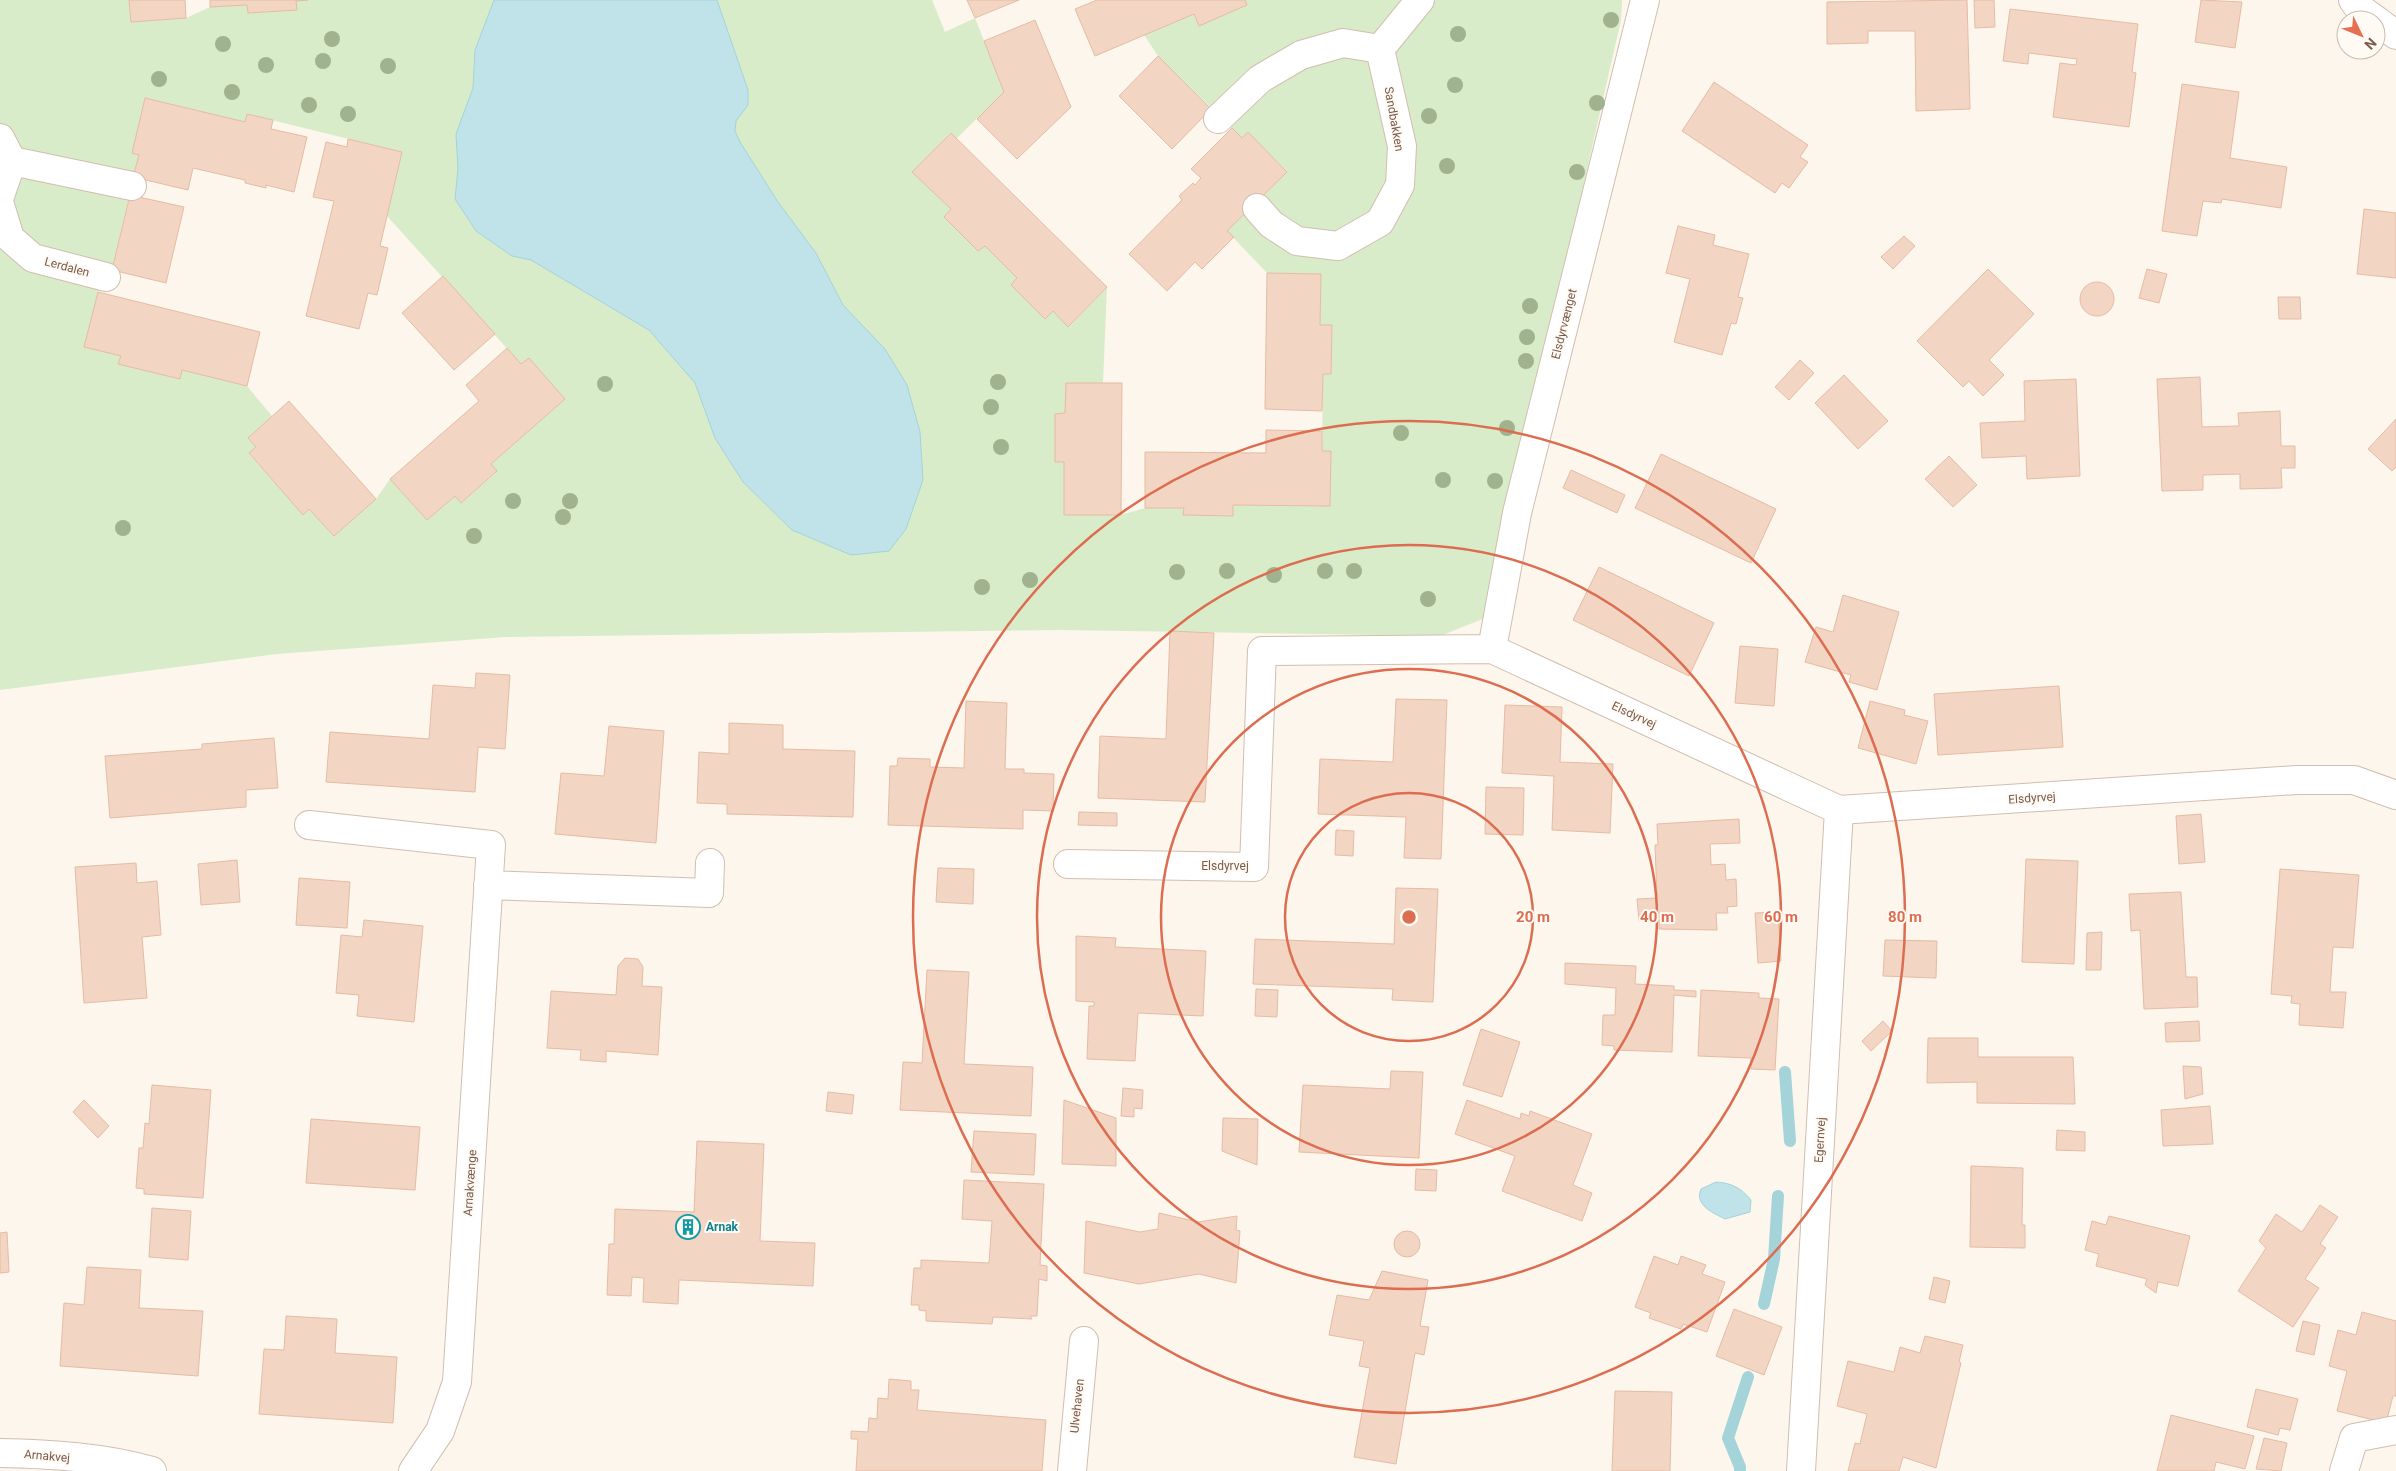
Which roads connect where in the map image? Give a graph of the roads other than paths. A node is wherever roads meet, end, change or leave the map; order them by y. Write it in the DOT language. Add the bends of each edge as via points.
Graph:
graph roads {
  1 [pos="1420,0"];
  2 [pos="1645,0"];
  3 [pos="2353,0"];
  4 [pos="2362,10"];
  5 [pos="1380,49"];
  6 [pos="1218,119"];
  7 [pos="6,150"];
  8 [pos="132,186"];
  9 [pos="0,196"];
  10 [pos="0,205"];
  11 [pos="1256,208"];
  12 [pos="106,277"];
  13 [pos="1492,650"];
  14 [pos="2396,795"];
  15 [pos="1839,810"];
  16 [pos="309,825"];
  17 [pos="710,863"];
  18 [pos="1068,864"];
  19 [pos="488,885"];
  20 [pos="1084,1341"];
  21 [pos="2396,1430"];
  22 [pos="0,1453"];
  23 [pos="152,1471"];
  24 [pos="413,1471"];
  25 [pos="1072,1471"];
  26 [pos="1801,1471"];
  27 [pos="2344,1471"];
  1 -- 5 [label="street"];
  2 -- 13 [label="street, Elsdyrvænget" via="1517,513"];
  3 -- 4 [label="street"];
  5 -- 6 [label="street" via="1343,43 1301,55 1260,79"];
  5 -- 11 [label="street, Sandbakken" via="1402,146 1400,185 1380,222 1338,246 1296,242"];
  7 -- 8 [label="street"];
  7 -- 9 [label="street"];
  10 -- 12 [label="street, Lerdalen" via="10,238 33,258"];
  13 -- 15 [label="street, Elsdyrvej"];
  13 -- 18 [label="street, Elsdyrvej" via="1262,651 1254,867"];
  14 -- 15 [label="street, Elsdyrvej" via="2354,780 2297,780"];
  15 -- 26 [label="street, Egernvej"];
  16 -- 19 [label="street, Arnakvænge" via="491,845"];
  17 -- 19 [label="street" via="709,893"];
  19 -- 24 [label="street, Arnakvænge" via="457,1382 440,1431"];
  20 -- 25 [label="street, Ulvehaven"];
  21 -- 27 [label="street" via="2354,1438"];
  22 -- 23 [label="street, Arnakvej" via="42,1454 132,1465"];
}
